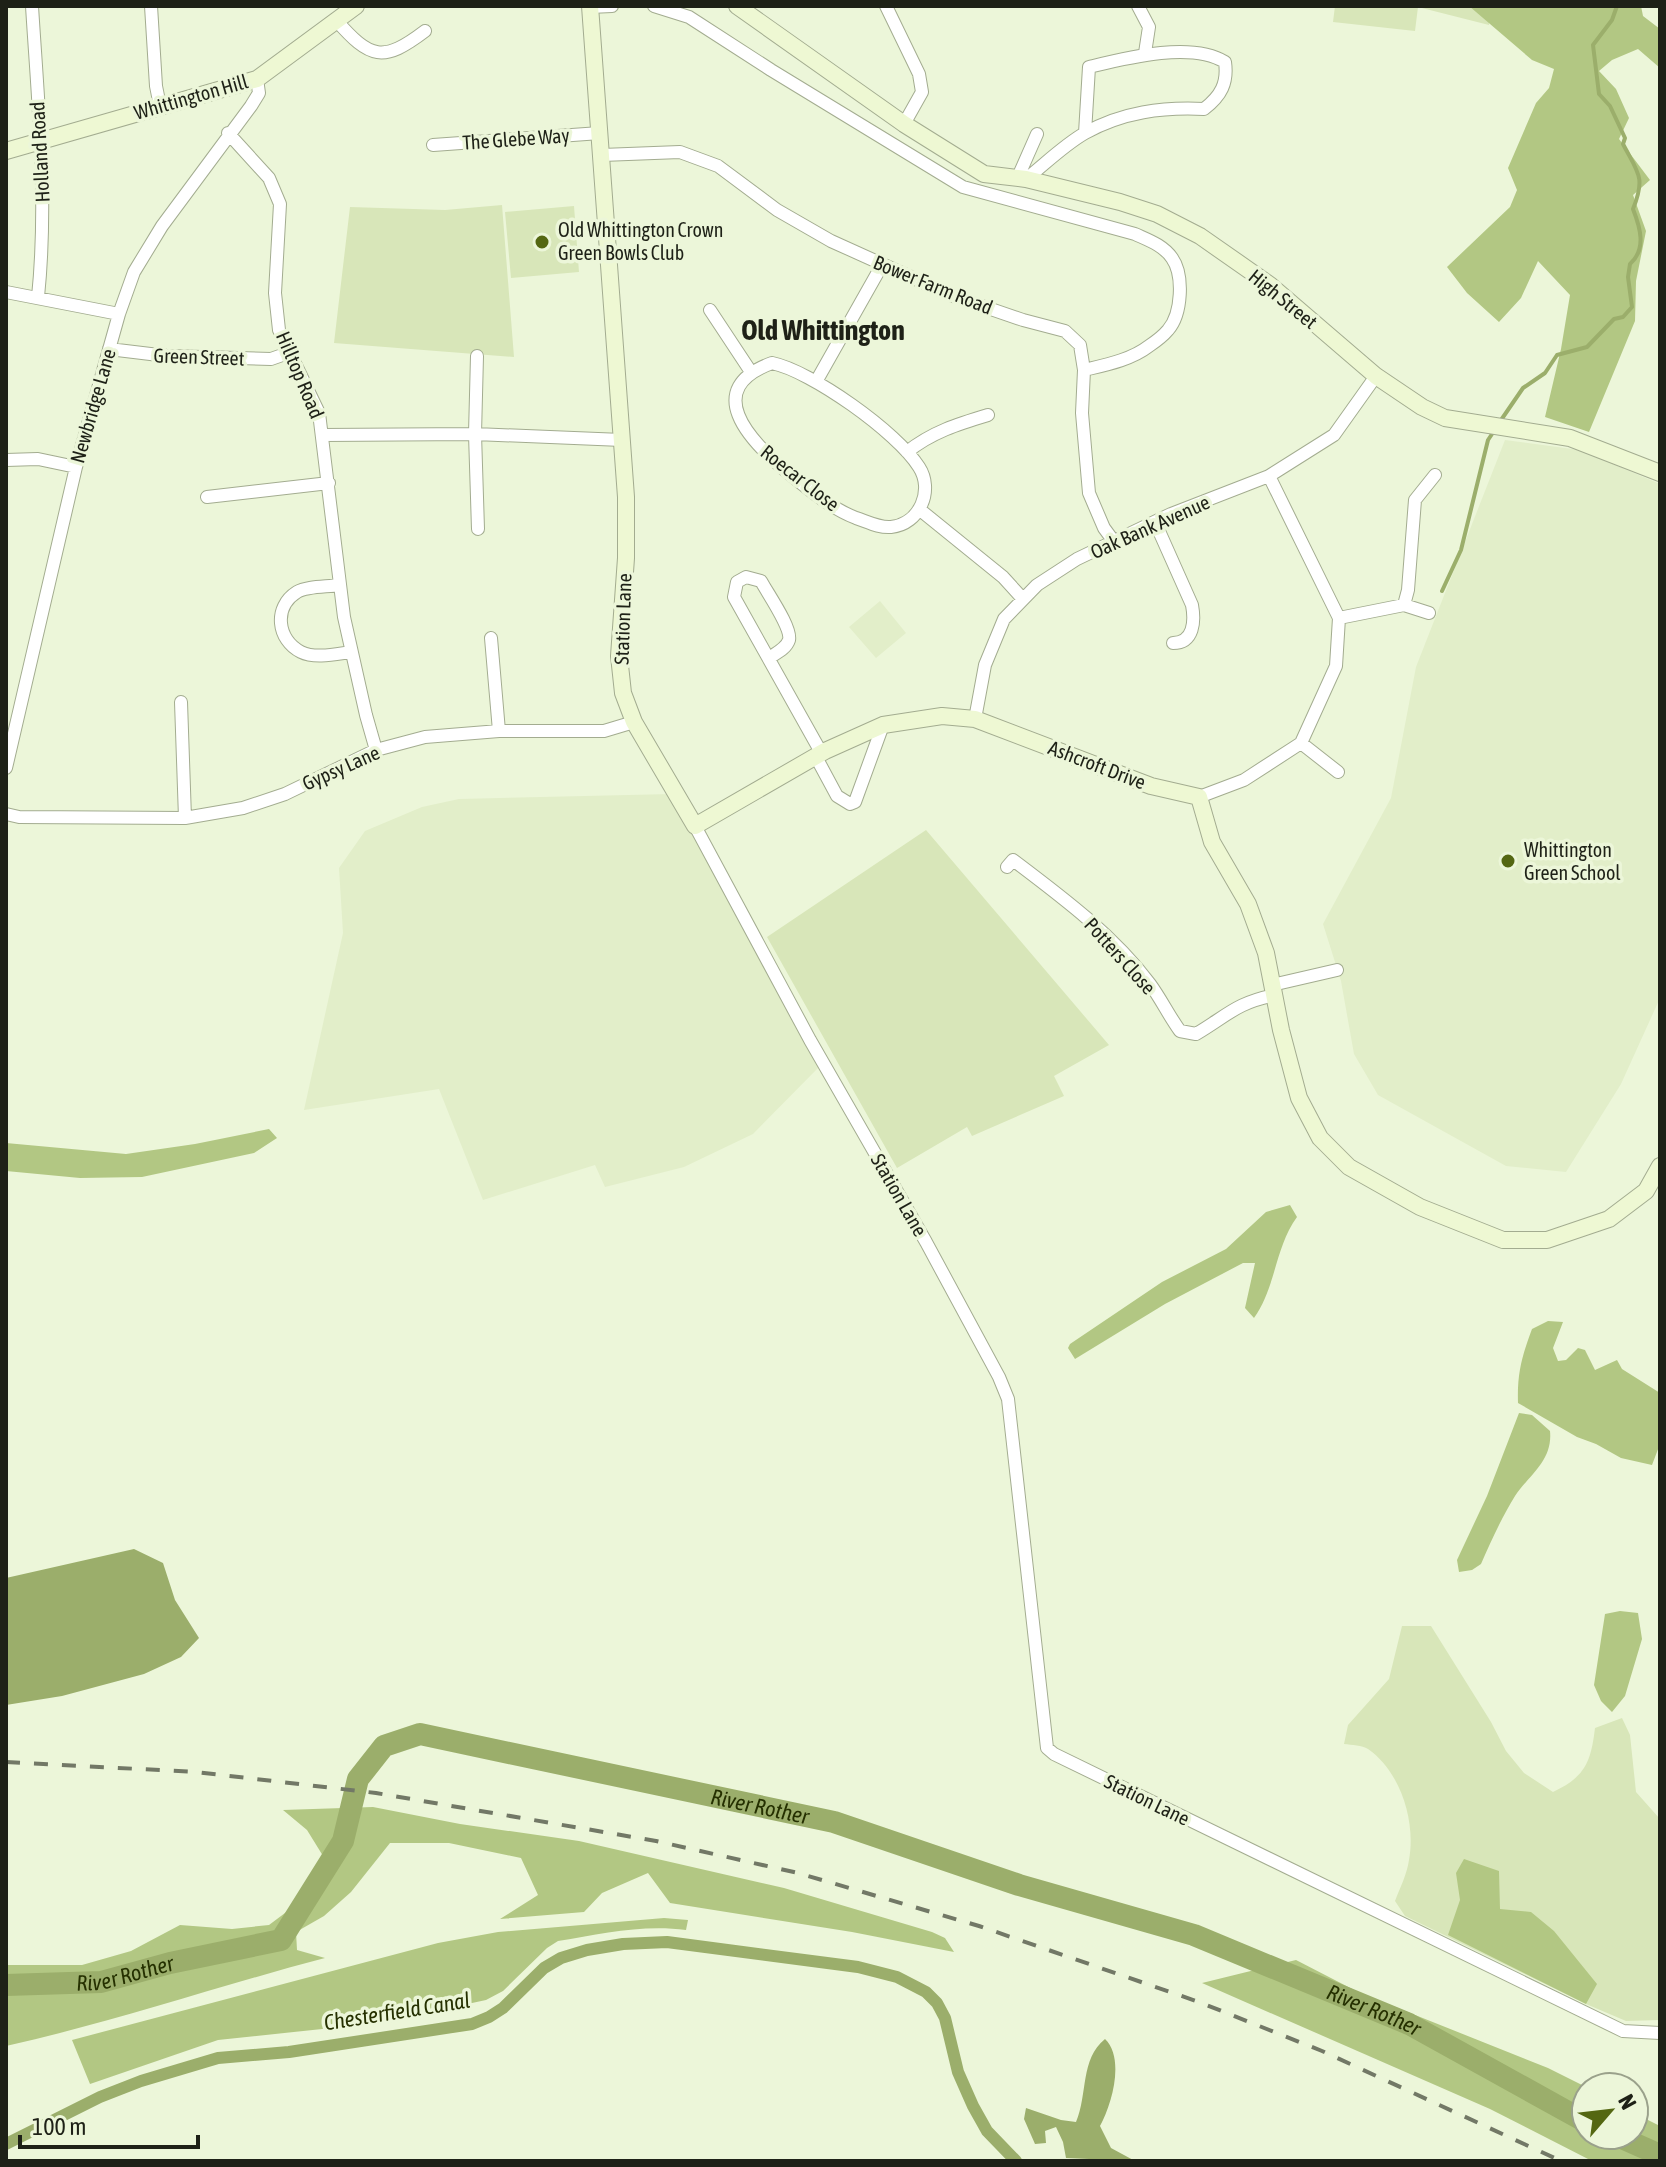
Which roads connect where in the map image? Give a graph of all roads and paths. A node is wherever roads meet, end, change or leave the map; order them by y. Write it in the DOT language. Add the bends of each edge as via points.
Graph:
graph roads {
  1 [pos="32,6"];
  2 [pos="151,6"];
  3 [pos="356,6"];
  4 [pos="590,6"];
  5 [pos="612,6"];
  6 [pos="654,6"];
  7 [pos="737,6"];
  8 [pos="886,6"];
  9 [pos="1138,6"];
  10 [pos="336,20"];
  11 [pos="425,31"];
  12 [pos="1145,53"];
  13 [pos="257,79"];
  14 [pos="160,106"];
  15 [pos="904,124"];
  16 [pos="228,133"];
  17 [pos="600,133"];
  18 [pos="1085,133"];
  19 [pos="1037,134"];
  20 [pos="41,140"];
  21 [pos="433,145"];
  22 [pos="6,151"];
  23 [pos="602,155"];
  24 [pos="1022,178"];
  25 [pos="882,265"];
  26 [pos="6,292"];
  27 [pos="38,297"];
  28 [pos="710,310"];
  29 [pos="119,314"];
  30 [pos="109,349"];
  31 [pos="288,353"];
  32 [pos="477,356"];
  33 [pos="1084,370"];
  34 [pos="751,372"];
  35 [pos="1376,376"];
  36 [pos="817,380"];
  37 [pos="988,415"];
  38 [pos="475,434"];
  39 [pos="323,435"];
  40 [pos="622,440"];
  41 [pos="907,452"];
  42 [pos="6,460"];
  43 [pos="76,467"];
  44 [pos="1660,473"];
  45 [pos="1435,475"];
  46 [pos="1269,476"];
  47 [pos="329,483"];
  48 [pos="207,497"];
  49 [pos="919,509"];
  50 [pos="1155,522"];
  51 [pos="478,529"];
  52 [pos="1115,543"];
  53 [pos="339,585"];
  54 [pos="1023,599"];
  55 [pos="1404,605"];
  56 [pos="1429,613"];
  57 [pos="1339,618"];
  58 [pos="491,638"];
  59 [pos="1173,643"];
  60 [pos="351,652"];
  61 [pos="769,658"];
  62 [pos="181,702"];
  63 [pos="975,719"];
  64 [pos="634,722"];
  65 [pos="883,725"];
  66 [pos="499,731"];
  67 [pos="1301,743"];
  68 [pos="376,750"];
  69 [pos="819,755"];
  70 [pos="6,768"];
  71 [pos="1338,772"];
  72 [pos="1199,797"];
  73 [pos="6,814"];
  74 [pos="185,818"];
  75 [pos="695,826"];
  76 [pos="1007,867"];
  77 [pos="1337,970"];
  78 [pos="1274,990"];
  79 [pos="1660,1166"];
  80 [pos="1660,2033"];
  1 -- 20 [label="street, Holland Road"];
  2 -- 14 [label="street"];
  3 -- 10 [label="street, Whittington Hill"];
  4 -- 5 [label="street"];
  4 -- 17 [label="street, Station Lane"];
  6 -- 33 [label="street" via="689,17 963,187 1157,244 1172,258 1179,276 1170,328 1146,349"];
  7 -- 15 [label="street, High Street"];
  8 -- 15 [label="street" via="919,74 922,92"];
  9 -- 12 [label="street" via="1149,27"];
  10 -- 11 [label="street" via="354,41 373,52 404,47"];
  10 -- 13 [label="street, Whittington Hill"];
  12 -- 18 [label="street" via="1089,67"];
  12 -- 18 [label="street" via="1212,54 1225,62 1227,77 1218,98 1204,109 1141,111"];
  13 -- 14 [label="street, Whittington Hill"];
  13 -- 16 [label="street, Newbridge Lane" via="259,93"];
  14 -- 20 [label="street, Whittington Hill"];
  15 -- 24 [label="street, High Street" via="984,174"];
  16 -- 29 [label="street, Newbridge Lane" via="134,272"];
  16 -- 31 [label="street, Hilltop Road" via="269,178 280,204 275,293"];
  17 -- 21 [label="street, The Glebe Way"];
  17 -- 23 [label="street, Station Lane"];
  18 -- 24 [label="street"];
  19 -- 24 [label="street"];
  20 -- 22 [label="street, Whittington Hill"];
  20 -- 27 [label="street, Holland Road" via="43,246"];
  23 -- 25 [label="street, Bower Farm Road" via="680,152 718,166 777,210"];
  23 -- 40 [label="street, Station Lane"];
  24 -- 35 [label="street, High Street" via="1157,214 1200,236 1270,285"];
  25 -- 33 [label="street, Bower Farm Road" via="953,296 1065,331 1080,345"];
  25 -- 36 [label="street"];
  26 -- 27 [label="street"];
  27 -- 29 [label="street"];
  28 -- 34 [label="street"];
  29 -- 30 [label="street, Newbridge Lane"];
  30 -- 31 [label="street, Green Street" via="271,359"];
  30 -- 43 [label="street, Newbridge Lane"];
  31 -- 39 [label="street, Hilltop Road" via="319,413"];
  32 -- 38 [label="street"];
  33 -- 52 [label="street, Bower Farm Road" via="1089,493"];
  34 -- 36 [label="street" via="772,363"];
  34 -- 49 [label="street, Roecar Close" via="739,383 738,419 750,438 803,485 846,514 881,527 904,523"];
  35 -- 44 [label="street, High Street" via="1445,418 1570,438"];
  35 -- 46 [label="street, Oak Bank Avenue" via="1334,435"];
  36 -- 41 [label="street"];
  37 -- 41 [label="street" via="926,437"];
  38 -- 39 [label="street, Hilltop Road"];
  38 -- 40 [label="street, Hilltop Road"];
  38 -- 51 [label="street"];
  39 -- 47 [label="street"];
  40 -- 64 [label="street, Station Lane" via="626,558 619,656 623,693"];
  41 -- 49 [label="street" via="921,468 926,487"];
  42 -- 43 [label="street" via="38,459"];
  43 -- 70 [label="street, Newbridge Lane"];
  45 -- 55 [label="street" via="1415,500"];
  46 -- 50 [label="street, Oak Bank Avenue"];
  46 -- 57 [label="street"];
  47 -- 48 [label="street"];
  47 -- 53 [label="street"];
  49 -- 54 [label="street"];
  50 -- 52 [label="street, Oak Bank Avenue"];
  50 -- 59 [label="street" via="1194,618 1189,637"];
  52 -- 54 [label="street, Oak Bank Avenue" via="1077,559"];
  53 -- 60 [label="street"];
  53 -- 60 [label="street" via="299,590 284,603 280,620 286,642 303,653"];
  54 -- 63 [label="street, Oak Bank Avenue" via="1004,619 985,665"];
  55 -- 56 [label="street"];
  55 -- 57 [label="street"];
  57 -- 67 [label="street" via="1336,666"];
  58 -- 66 [label="street"];
  60 -- 68 [label="street"];
  61 -- 61 [label="street" via="734,597 737,582 746,577 761,581 789,631 785,647"];
  61 -- 69 [label="street"];
  62 -- 74 [label="street"];
  63 -- 65 [label="street, Ashcroft Drive" via="942,716"];
  63 -- 72 [label="street, Ashcroft Drive" via="1151,786"];
  64 -- 66 [label="street, Gypsy Lane" via="604,731"];
  64 -- 75 [label="street, Station Lane"];
  65 -- 69 [label="street, Ashcroft Drive"];
  65 -- 69 [label="street" via="855,802 837,796"];
  66 -- 68 [label="street, Gypsy Lane" via="425,737"];
  67 -- 71 [label="street"];
  67 -- 72 [label="street" via="1244,780"];
  68 -- 74 [label="street, Gypsy Lane" via="285,794"];
  69 -- 75 [label="street, Ashcroft Drive"];
  72 -- 78 [label="street" via="1212,842 1248,904"];
  73 -- 74 [label="street, Gypsy Lane"];
  75 -- 80 [label="street, Station Lane" via="1008,1399 1047,1748 1623,2031"];
  76 -- 78 [label="street, Potters Close" via="1013,860 1077,909 1132,963 1180,1031 1196,1034"];
  77 -- 78 [label="street"];
  78 -- 79 [label="street" via="1299,1098 1320,1138 1349,1167 1420,1207 1503,1240 1547,1240 1609,1219 1646,1191"];
}
